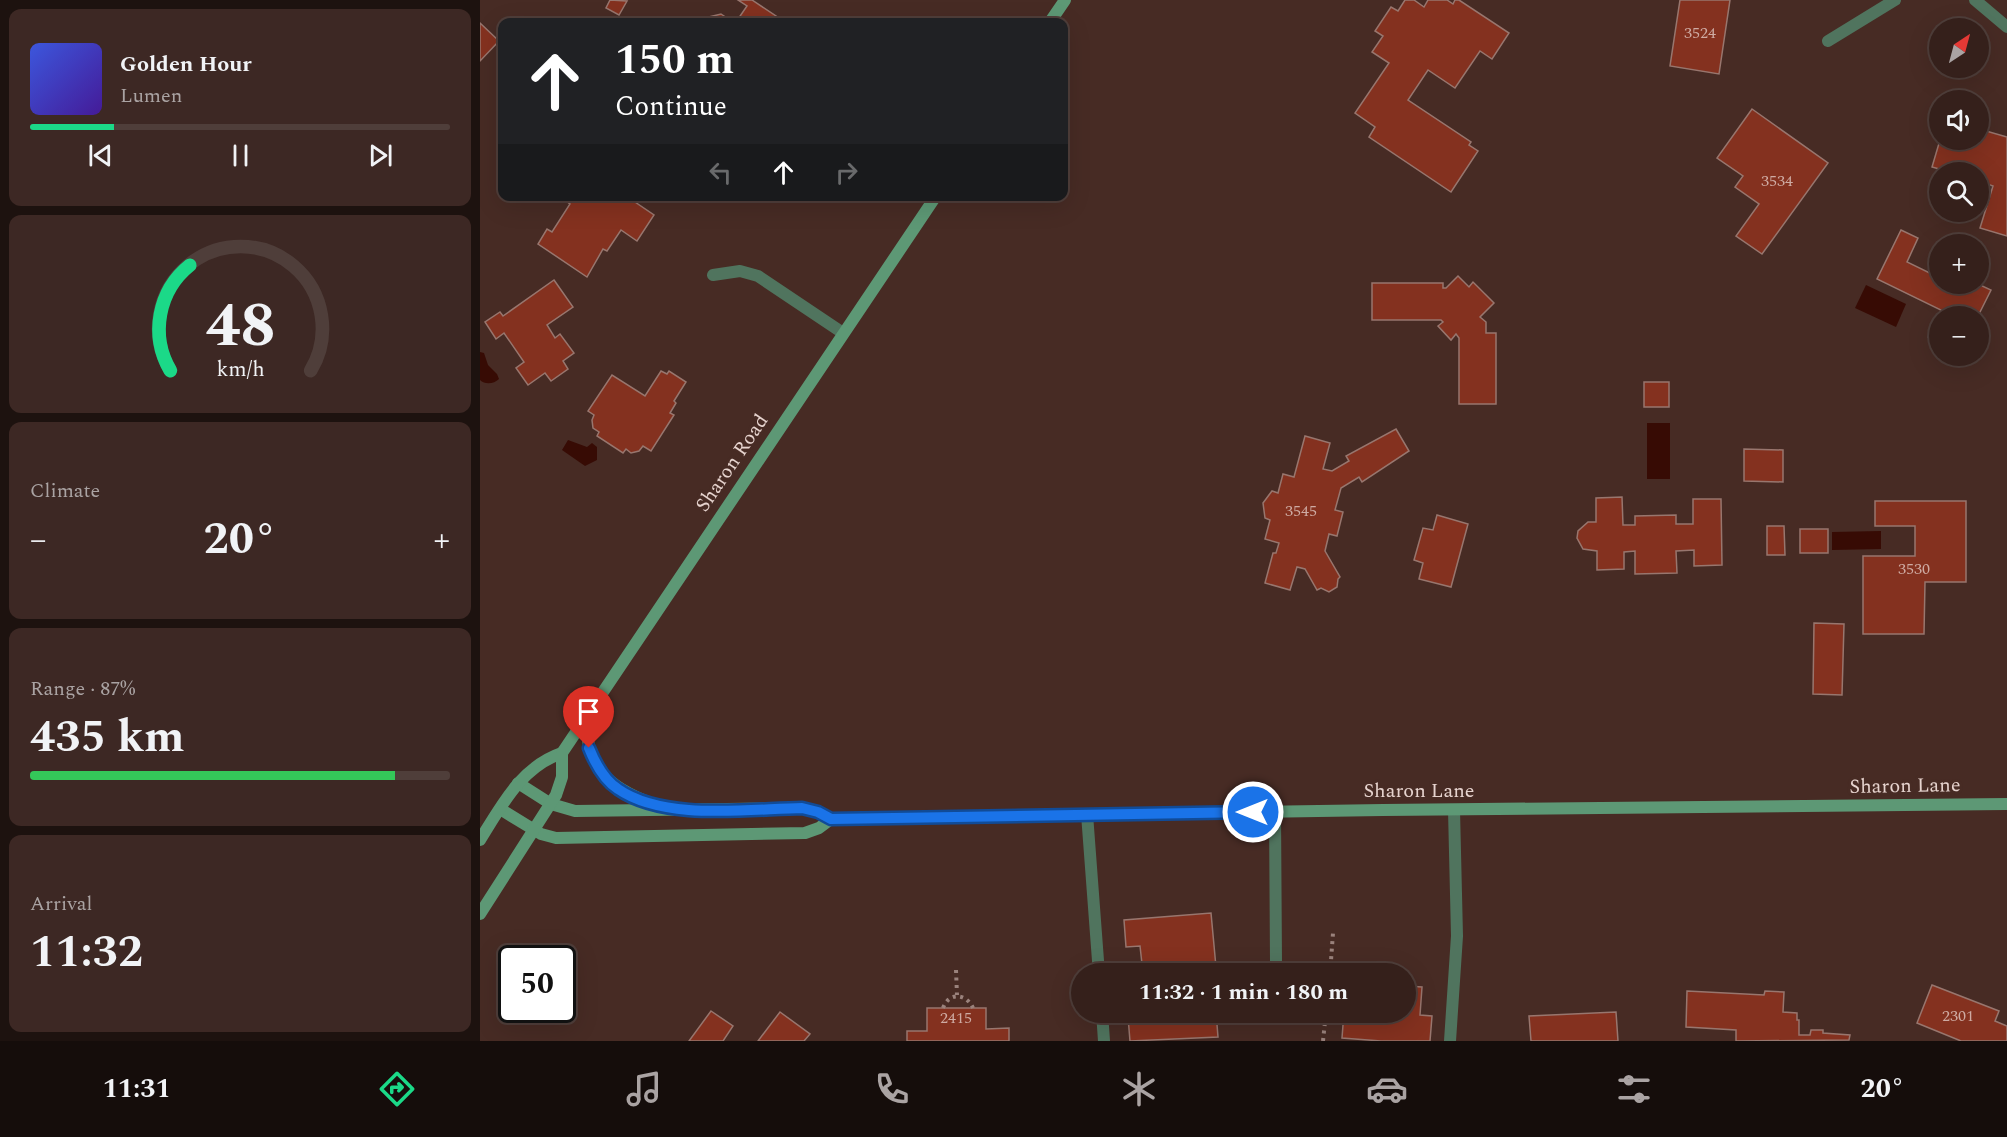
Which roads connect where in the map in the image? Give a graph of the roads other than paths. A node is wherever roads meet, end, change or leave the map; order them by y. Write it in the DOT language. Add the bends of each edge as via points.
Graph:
graph roads {
  1 [pos="1065,0"];
  2 [pos="1896,0"];
  3 [pos="1975,0"];
  4 [pos="1053,18"];
  5 [pos="2007,27"];
  6 [pos="1828,41"];
  7 [pos="933,201"];
  8 [pos="713,275"];
  9 [pos="843,333"];
  10 [pos="592,708"];
  11 [pos="561,753"];
  12 [pos="518,783"];
  13 [pos="551,804"];
  14 [pos="2007,804"];
  15 [pos="500,809"];
  16 [pos="679,810"];
  17 [pos="1454,810"];
  18 [pos="1275,812"];
  19 [pos="1087,814"];
  20 [pos="831,819"];
  21 [pos="534,830"];
  22 [pos="480,840"];
  23 [pos="480,914"];
  24 [pos="1098,963"];
  25 [pos="1276,963"];
  26 [pos="1103,1023"];
  27 [pos="1104,1041"];
  28 [pos="1450,1041"];
  1 -- 4 [label="main road"];
  2 -- 6 [label="street"];
  3 -- 5 [label="street"];
  7 -- 9 [label="main road, Sharon Road"];
  8 -- 9 [label="street" via="740,271 758,276"];
  9 -- 10 [label="main road, Sharon Road"];
  10 -- 11 [label="main road, Sharon Road"];
  10 -- 16 [label="main road" via="589,748 603,774 625,793"];
  11 -- 12 [label="main road, Sharon Road" via="543,760"];
  11 -- 13 [label="main road" via="562,777"];
  12 -- 13 [label="main road, Sharon Lane"];
  12 -- 15 [label="main road, Sharon Road"];
  13 -- 16 [label="main road, Sharon Lane" via="575,811"];
  13 -- 21 [label="main road"];
  14 -- 17 [label="main road, Sharon Lane"];
  15 -- 21 [label="main road, Sharon Lane"];
  15 -- 22 [label="main road, Sharon Road"];
  16 -- 20 [label="main road, Sharon Lane" via="802,808"];
  17 -- 18 [label="main road, Sharon Lane"];
  17 -- 28 [label="street" via="1457,936"];
  18 -- 19 [label="main road, Sharon Lane"];
  18 -- 25 [label="street"];
  19 -- 20 [label="main road, Sharon Lane"];
  19 -- 24 [label="street"];
  20 -- 21 [label="main road, Sharon Lane" via="805,833 587,839 552,838"];
  21 -- 23 [label="main road"];
  26 -- 27 [label="street"];
}
